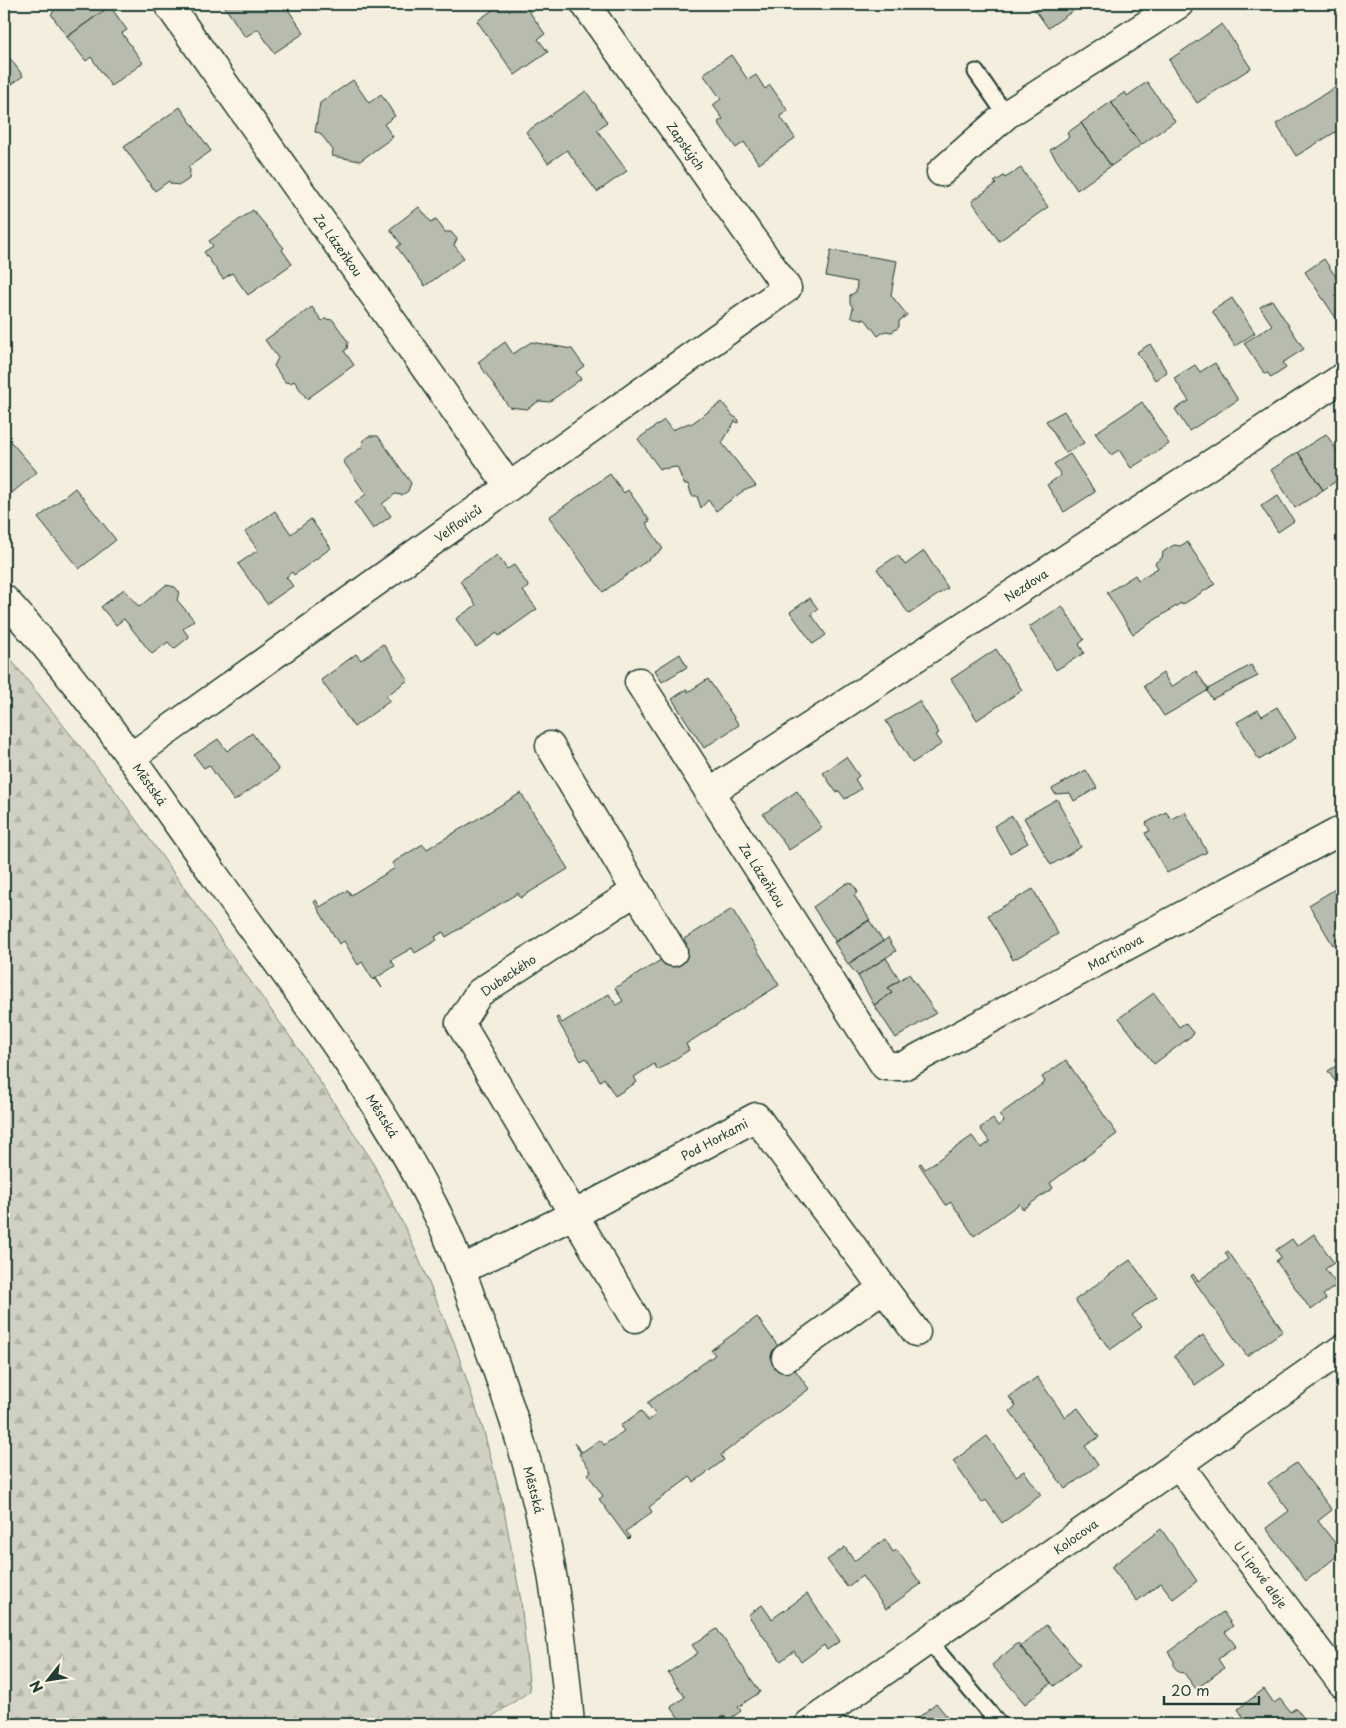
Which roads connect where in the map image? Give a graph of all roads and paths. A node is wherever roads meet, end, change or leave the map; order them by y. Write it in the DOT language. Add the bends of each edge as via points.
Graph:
graph roads {
  1 [pos="168,4"];
  2 [pos="585,4"];
  3 [pos="1178,4"];
  4 [pos="976,72"];
  5 [pos="1006,115"];
  6 [pos="941,172"];
  7 [pos="787,288"];
  8 [pos="1342,378"];
  9 [pos="508,485"];
  10 [pos="4,599"];
  11 [pos="639,682"];
  12 [pos="550,746"];
  13 [pos="131,757"];
  14 [pos="709,793"];
  15 [pos="1342,830"];
  16 [pos="636,891"];
  17 [pos="673,952"];
  18 [pos="886,1066"];
  19 [pos="575,1214"];
  20 [pos="461,1270"];
  21 [pos="883,1288"];
  22 [pos="635,1318"];
  23 [pos="916,1332"];
  24 [pos="1342,1349"];
  25 [pos="786,1358"];
  26 [pos="1178,1464"];
  27 [pos="928,1640"];
  28 [pos="1342,1683"];
  29 [pos="570,1724"];
  30 [pos="809,1724"];
  31 [pos="999,1724"];
  1 -- 9 [label="street, Za Lázeňkou"];
  2 -- 7 [label="street, Zapských"];
  3 -- 5 [label="street"];
  4 -- 5 [label="lane"];
  5 -- 6 [label="street"];
  7 -- 9 [label="street, Velfloviců"];
  8 -- 14 [label="street, Nezdova"];
  9 -- 13 [label="street, Velfloviců"];
  10 -- 13 [label="street, Městská" via="57,658"];
  11 -- 14 [label="street, Za Lázeňkou"];
  12 -- 16 [label="street"];
  13 -- 20 [label="street, Městská" via="346,1060 433,1204"];
  14 -- 18 [label="street, Za Lázeňkou"];
  15 -- 18 [label="street, Martinova" via="903,1066"];
  16 -- 17 [label="street"];
  16 -- 19 [label="street, Dubeckého" via="479,993 460,1023"];
  19 -- 20 [label="street, Pod Horkami"];
  19 -- 21 [label="street, Pod Horkami" via="756,1117"];
  19 -- 22 [label="street, Dubeckého"];
  20 -- 29 [label="street, Městská" via="497,1368 548,1550 564,1654"];
  21 -- 23 [label="street, Pod Horkami"];
  21 -- 25 [label="street"];
  24 -- 26 [label="street, Kolocova"];
  26 -- 27 [label="street, Kolocova"];
  26 -- 28 [label="street, U Lipové aleje"];
  27 -- 30 [label="street, Kolocova"];
  27 -- 31 [label="lane"];
}
